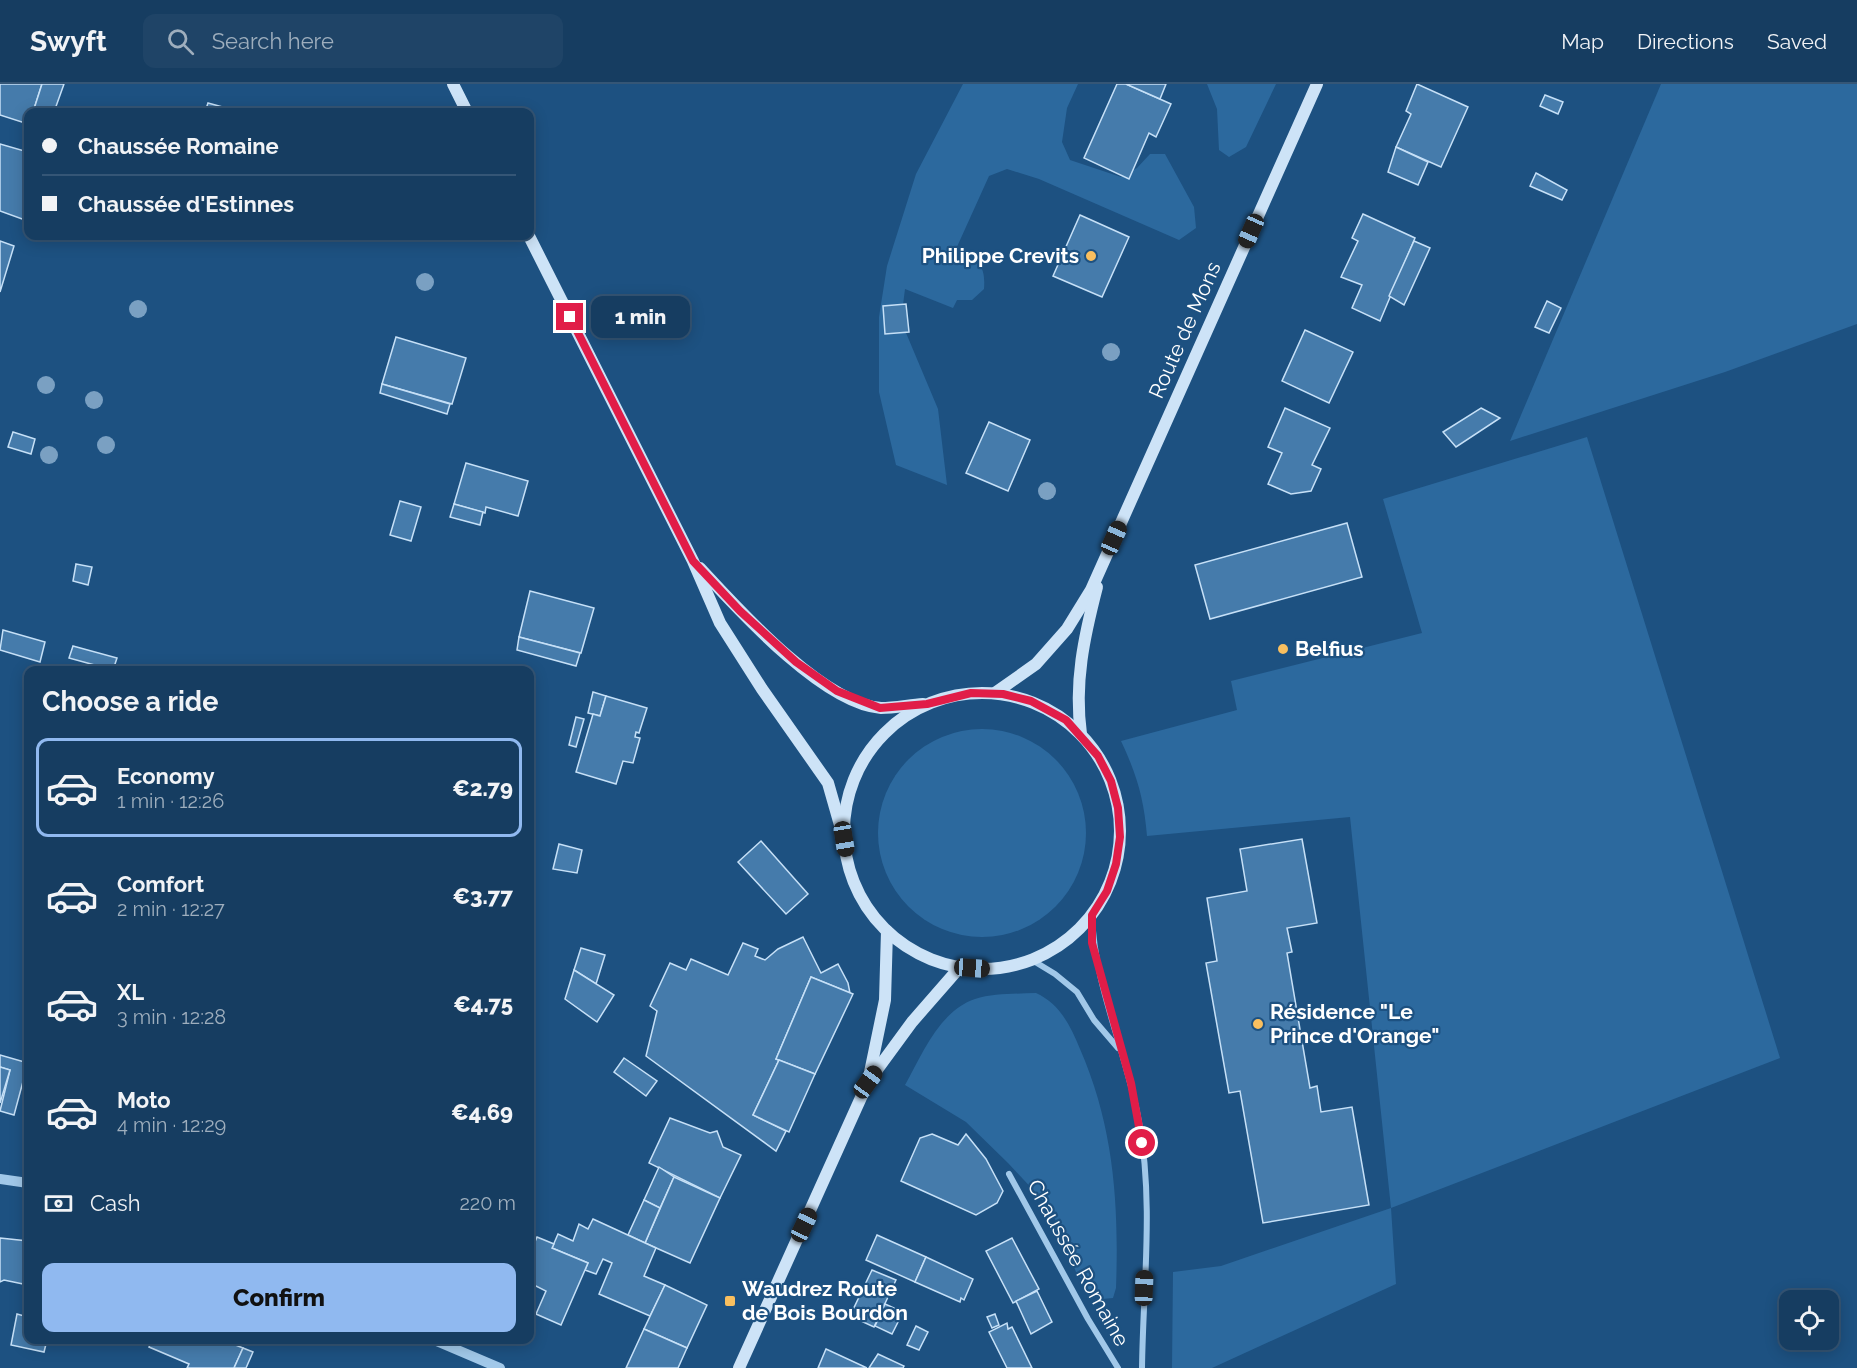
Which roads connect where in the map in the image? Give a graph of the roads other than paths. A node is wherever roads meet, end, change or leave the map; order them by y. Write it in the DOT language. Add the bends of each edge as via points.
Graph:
graph roads {
  1 [pos="453,84"];
  2 [pos="1317,84"];
  3 [pos="465,108"];
  4 [pos="531,240"];
  5 [pos="1104,560"];
  6 [pos="693,561"];
  7 [pos="995,693"];
  8 [pos="927,704"];
  9 [pos="1081,734"];
  10 [pos="844,839"];
  11 [pos="1092,915"];
  12 [pos="887,931"];
  13 [pos="1032,960"];
  14 [pos="960,967"];
  15 [pos="1120,1051"];
  16 [pos="868,1082"];
  17 [pos="1010,1174"];
  18 [pos="0,1179"];
  19 [pos="24,1183"];
  20 [pos="443,1344"];
  21 [pos="500,1368"];
  22 [pos="738,1368"];
  23 [pos="1118,1368"];
  24 [pos="1142,1368"];
  1 -- 3 [label="main road"];
  2 -- 5 [label="main road, Route de Mons"];
  4 -- 6 [label="main road"];
  5 -- 7 [label="main road, Route de Mons" via="1067,629 1036,664"];
  5 -- 9 [label="main road, Route de Mons" via="1084,634 1079,671"];
  6 -- 8 [label="main road" via="780,648 837,691 880,708"];
  6 -- 10 [label="main road" via="720,622 828,783"];
  7 -- 8 [label="main road" via="949,696"];
  7 -- 9 [label="main road" via="1049,709"];
  8 -- 10 [label="main road" via="891,726 864,758 848,797"];
  9 -- 11 [label="main road" via="1111,781 1120,837 1107,891"];
  10 -- 12 [label="main road" via="857,889"];
  11 -- 13 [label="main road" via="1065,941"];
  11 -- 15 [label="street, Chaussée Romaine" via="1092,943"];
  12 -- 14 [label="main road" via="933,960"];
  12 -- 16 [label="main road" via="885,1000"];
  13 -- 14 [label="main road" via="992,968"];
  13 -- 15 [label="street, Chaussée Romaine" via="1077,992"];
  14 -- 16 [label="main road" via="912,1022"];
  15 -- 24 [label="street, Chaussée Romaine" via="1140,1125 1146,1179"];
  16 -- 22 [label="main road"];
  17 -- 23 [label="street, Chaussée Romaine"];
  18 -- 19 [label="street"];
  20 -- 21 [label="street"];
}
